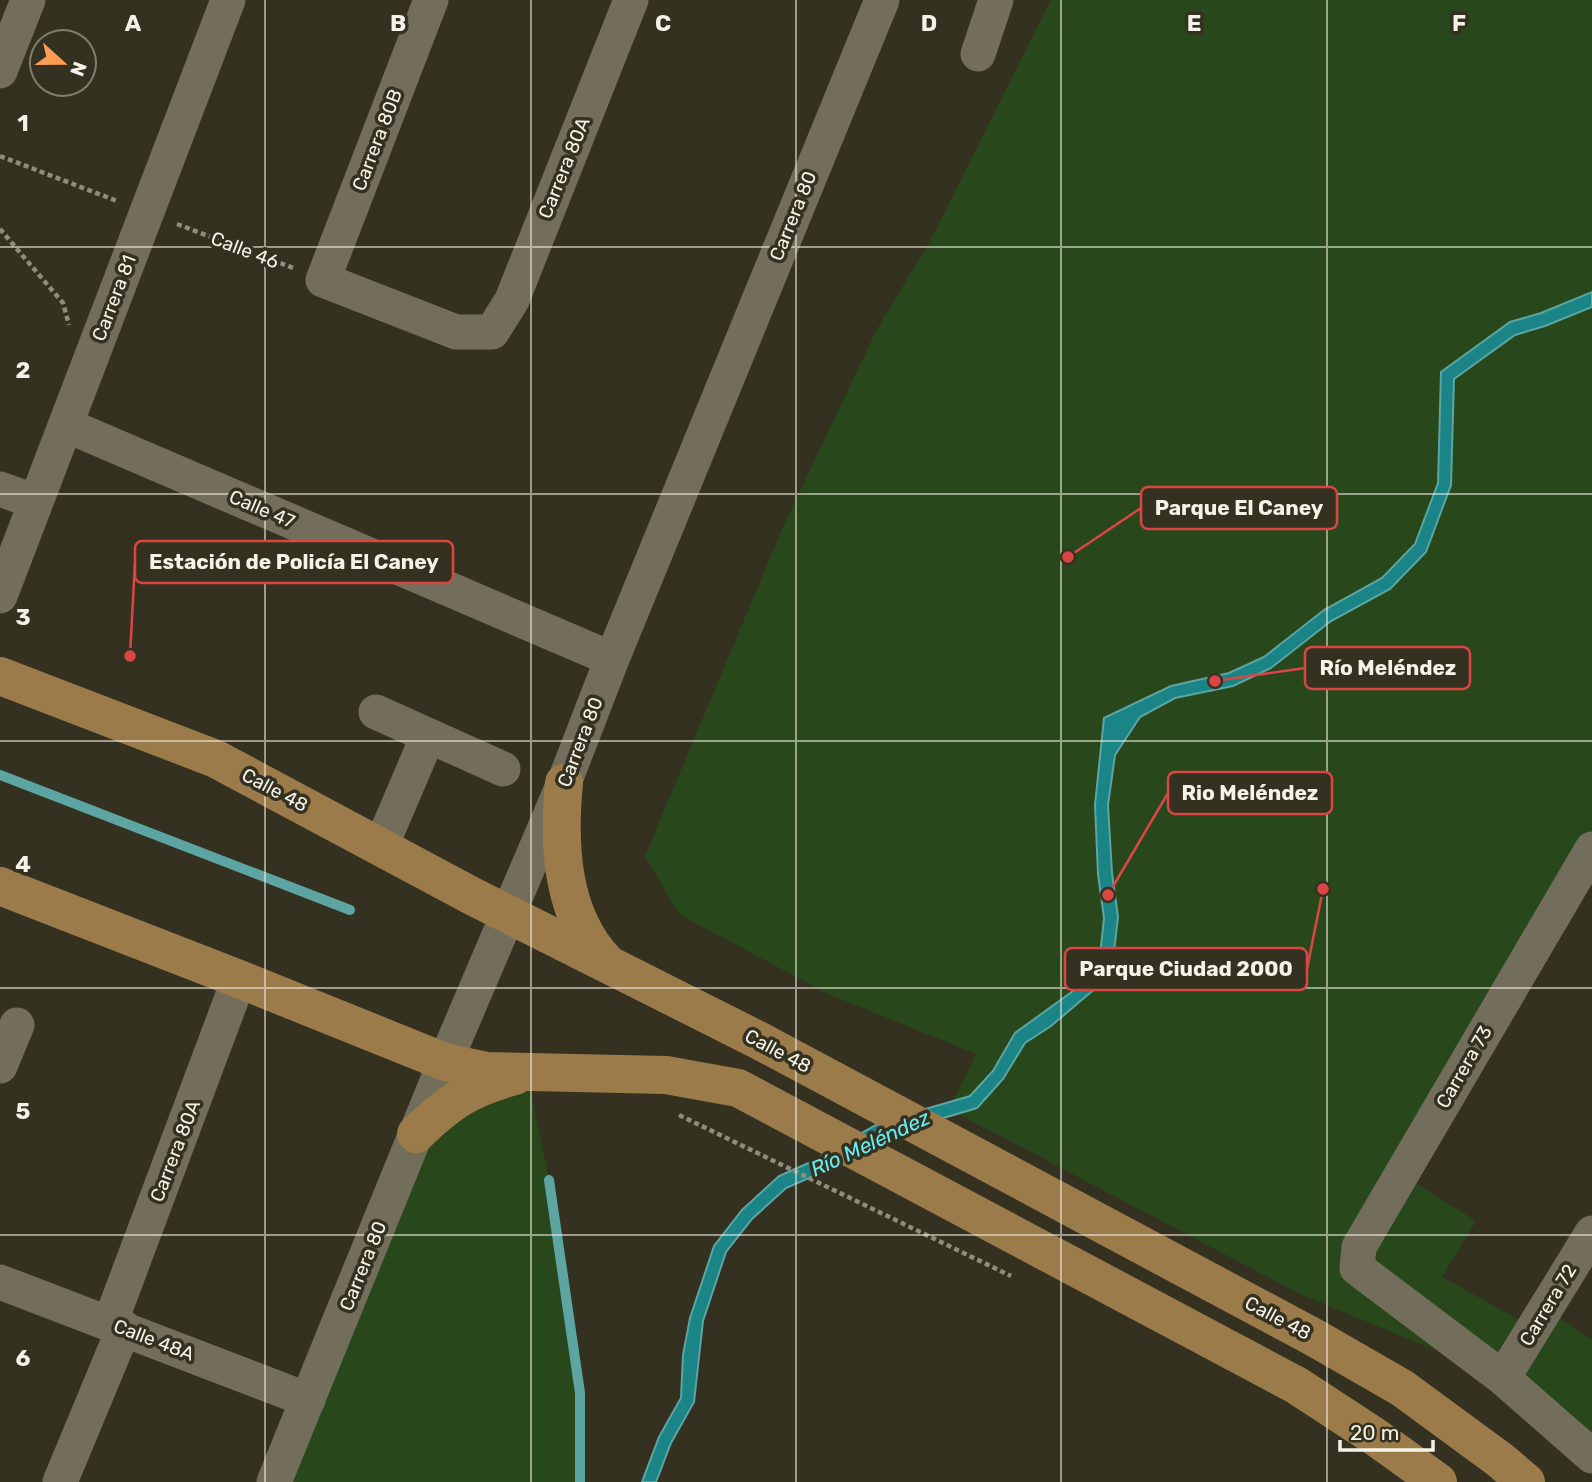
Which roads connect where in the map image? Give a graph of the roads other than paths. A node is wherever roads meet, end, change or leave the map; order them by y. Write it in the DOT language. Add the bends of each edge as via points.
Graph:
graph roads {
  1 [pos="27,0"];
  2 [pos="228,0"];
  3 [pos="431,0"];
  4 [pos="631,0"];
  5 [pos="996,0"];
  6 [pos="870,3"];
  7 [pos="978,54"];
  8 [pos="0,71"];
  9 [pos="492,332"];
  10 [pos="66,425"];
  11 [pos="0,489"];
  12 [pos="36,502"];
  13 [pos="0,596"];
  14 [pos="612,659"];
  15 [pos="0,676"];
  16 [pos="376,712"];
  17 [pos="428,736"];
  18 [pos="503,769"];
  19 [pos="564,783"];
  20 [pos="381,846"];
  21 [pos="1592,849"];
  22 [pos="0,886"];
  23 [pos="508,912"];
  24 [pos="610,966"];
  25 [pos="239,979"];
  26 [pos="17,1025"];
  27 [pos="445,1062"];
  28 [pos="0,1066"];
  29 [pos="527,1073"];
  30 [pos="416,1133"];
  31 [pos="1592,1233"];
  32 [pos="0,1282"];
  33 [pos="117,1325"];
  34 [pos="1503,1378"];
  35 [pos="308,1400"];
  36 [pos="1592,1456"];
  37 [pos="60,1482"];
  38 [pos="274,1482"];
  39 [pos="1438,1482"];
  40 [pos="1526,1482"];
  1 -- 8 [label="street"];
  2 -- 10 [label="street, Carrera 81"];
  3 -- 9 [label="street, Carrera 80B" via="323,280 456,332"];
  4 -- 9 [label="street, Carrera 80A" via="512,300"];
  5 -- 7 [label="street"];
  6 -- 14 [label="street, Carrera 80"];
  10 -- 12 [label="street, Carrera 81"];
  10 -- 14 [label="street, Calle 47"];
  11 -- 12 [label="street"];
  12 -- 13 [label="street, Carrera 81"];
  14 -- 19 [label="street, Carrera 80"];
  15 -- 20 [label="main road, Calle 48" via="215,759"];
  16 -- 17 [label="street"];
  17 -- 18 [label="street"];
  17 -- 20 [label="street"];
  19 -- 23 [label="street, Carrera 80"];
  19 -- 24 [label="main road" via="562,859 571,897 593,948"];
  20 -- 23 [label="main road, Calle 48"];
  21 -- 34 [label="street, Carrera 73" via="1359,1247 1357,1268"];
  22 -- 25 [label="main road"];
  23 -- 24 [label="main road, Calle 48"];
  23 -- 27 [label="street, Carrera 80"];
  24 -- 40 [label="main road, Calle 48" via="760,1041 1315,1338 1402,1388"];
  25 -- 27 [label="main road"];
  25 -- 33 [label="street, Carrera 80A"];
  26 -- 28 [label="street"];
  27 -- 29 [label="main road"];
  27 -- 30 [label="street, Carrera 80"];
  29 -- 30 [label="main road" via="481,1085 442,1109"];
  29 -- 39 [label="main road" via="666,1075 738,1088 1296,1385"];
  30 -- 35 [label="street, Carrera 80"];
  31 -- 34 [label="street, Carrera 72"];
  32 -- 33 [label="street, Calle 48A"];
  33 -- 35 [label="street, Calle 48A"];
  33 -- 37 [label="street, Carrera 80A"];
  34 -- 36 [label="street"];
  35 -- 38 [label="street, Carrera 80"];
}
